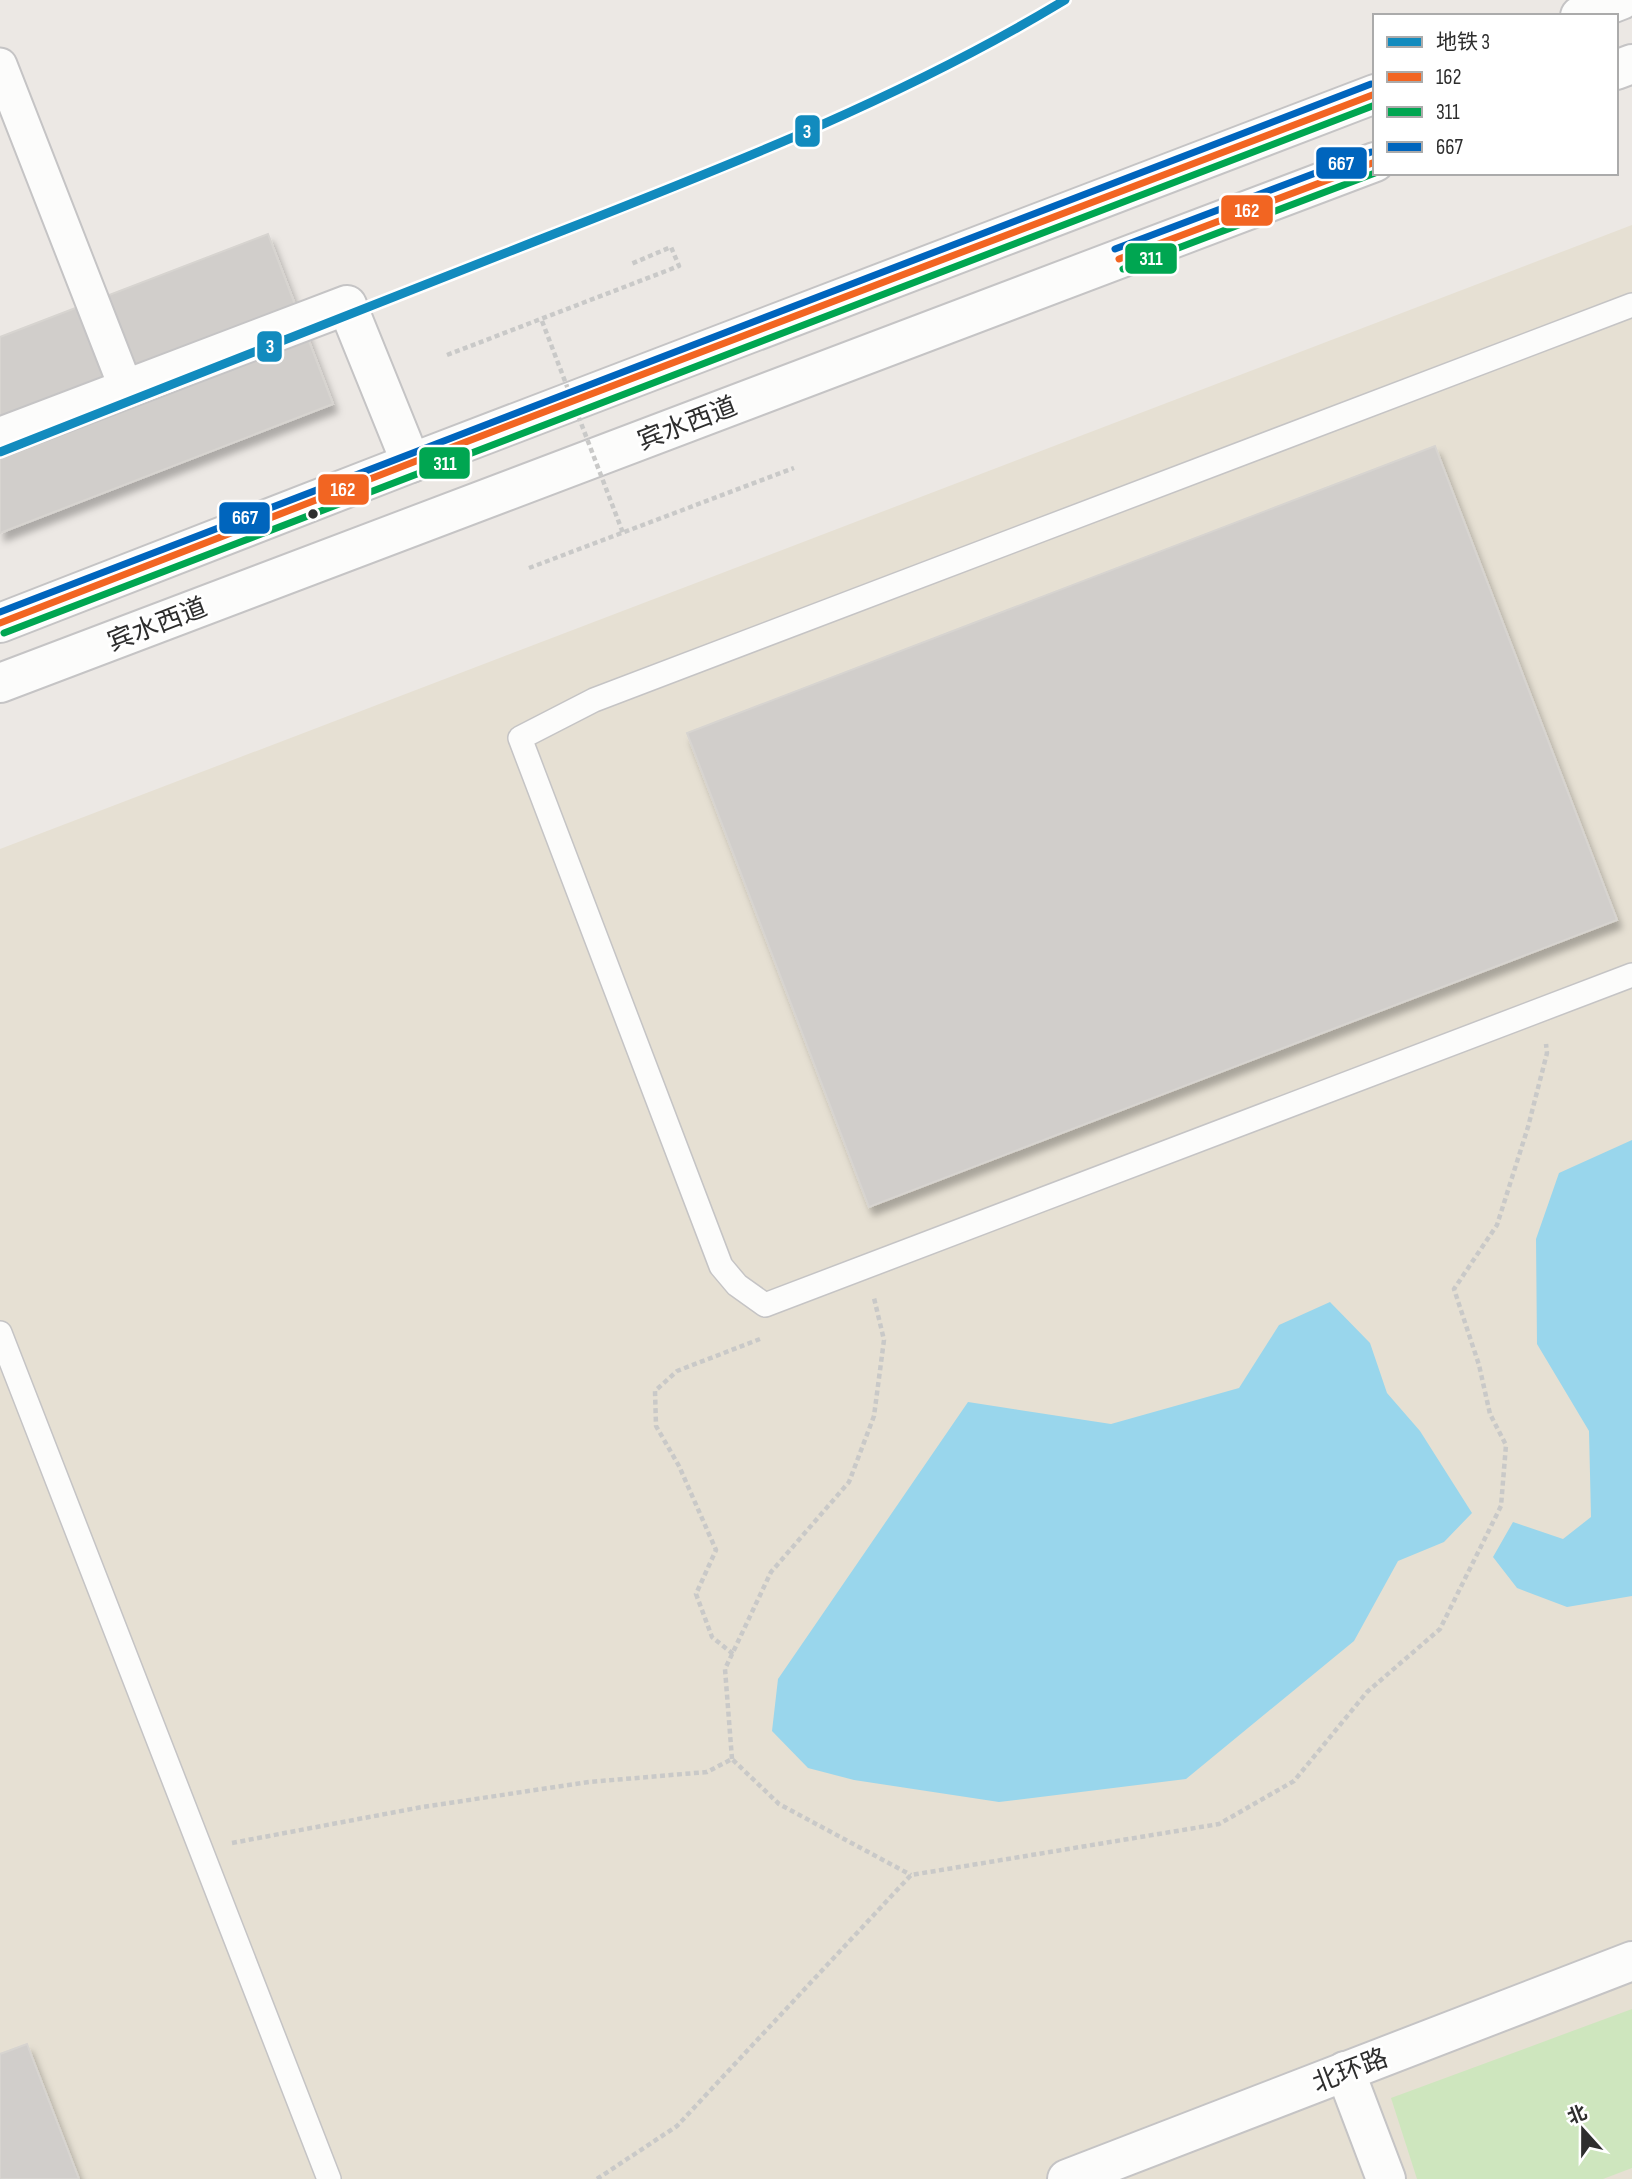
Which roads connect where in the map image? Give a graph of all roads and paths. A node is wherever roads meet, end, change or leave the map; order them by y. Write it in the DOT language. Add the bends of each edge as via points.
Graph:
graph roads {
  1 [pos="1621,0"];
  2 [pos="1585,14"];
  3 [pos="0,65"];
  4 [pos="1373,95"];
  5 [pos="1373,163"];
  6 [pos="631,264"];
  7 [pos="1632,305"];
  8 [pos="542,321"];
  9 [pos="447,355"];
  10 [pos="126,388"];
  11 [pos="0,437"];
  12 [pos="411,463"];
  13 [pos="794,468"];
  14 [pos="623,533"];
  15 [pos="529,568"];
  16 [pos="0,623"];
  17 [pos="0,683"];
  18 [pos="1632,975"];
  19 [pos="1542,1009"];
  20 [pos="873,1295"];
  21 [pos="0,1333"];
  22 [pos="763,1338"];
  23 [pos="733,1654"];
  24 [pos="732,1759"];
  25 [pos="201,1849"];
  26 [pos="911,1875"];
  27 [pos="1632,1961"];
  28 [pos="1345,2071"];
  29 [pos="329,2179"];
  30 [pos="597,2179"];
  31 [pos="1067,2179"];
  32 [pos="1386,2179"];
  1 -- 2 [label="main road"];
  3 -- 10 [label="street"];
  4 -- 12 [label="main road"];
  5 -- 17 [label="main road, 宾水西道"];
  6 -- 8 [label="path" via="671,247 679,266"];
  7 -- 19 [label="lane" via="594,700 520,738 721,1266 765,1305"];
  8 -- 9 [label="path"];
  8 -- 14 [label="path, bridge"];
  10 -- 11 [label="main road"];
  10 -- 12 [label="main road" via="347,305"];
  12 -- 16 [label="main road"];
  13 -- 14 [label="path"];
  14 -- 15 [label="path"];
  18 -- 19 [label="lane"];
  19 -- 26 [label="path" via="1547,1053 1497,1226 1454,1289 1490,1414 1506,1445 1501,1506 1440,1629 1367,1692 1294,1781 1219,1824"];
  20 -- 23 [label="path" via="884,1340 874,1416 849,1482 771,1572"];
  21 -- 25 [label="lane"];
  22 -- 23 [label="path" via="677,1371 655,1391 656,1426 716,1550 696,1594 712,1637"];
  23 -- 24 [label="path" via="726,1669"];
  24 -- 25 [label="path" via="707,1772 589,1782 447,1803"];
  24 -- 26 [label="path" via="779,1804"];
  25 -- 29 [label="lane"];
  26 -- 30 [label="path" via="677,2126"];
  27 -- 28 [label="main road, 北环路"];
  28 -- 31 [label="main road, 北环路"];
  28 -- 32 [label="main road"];
}
